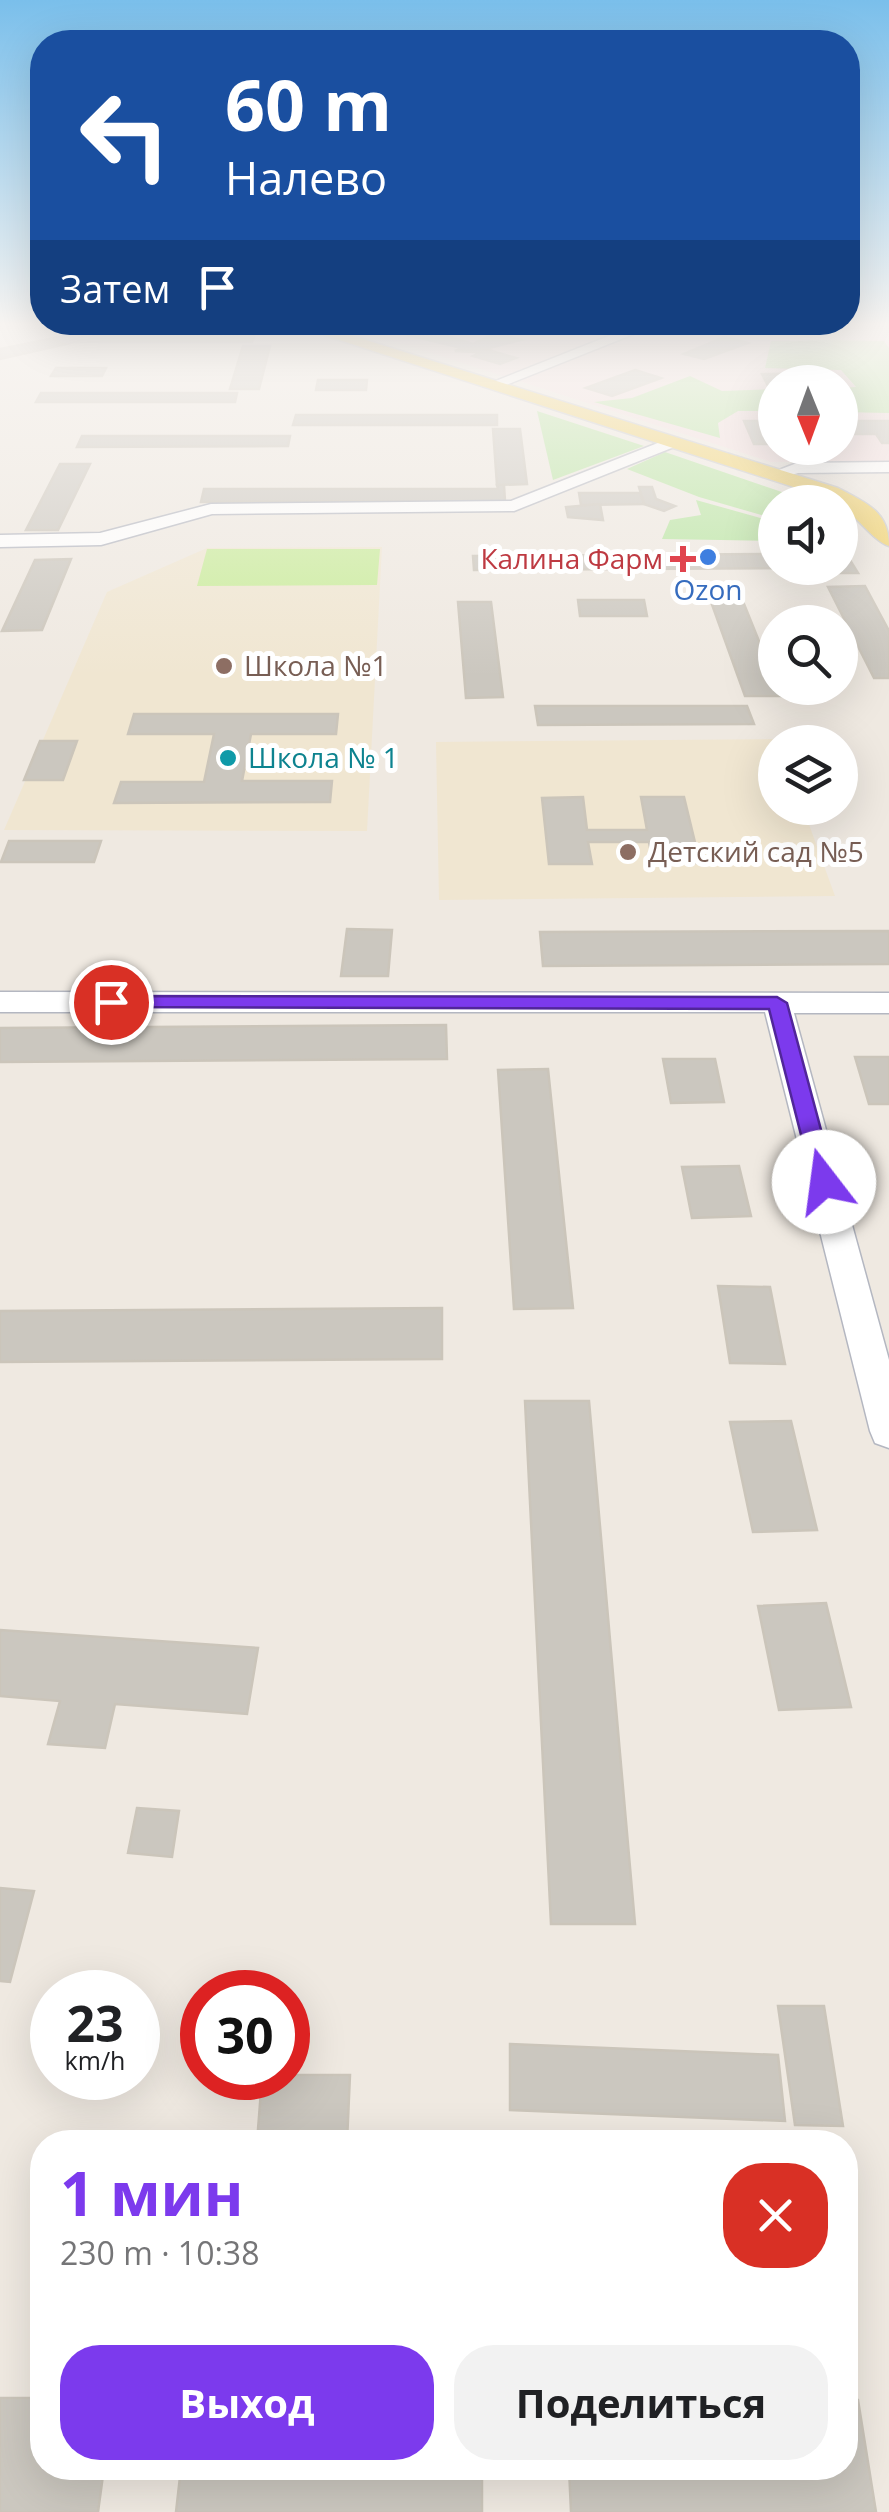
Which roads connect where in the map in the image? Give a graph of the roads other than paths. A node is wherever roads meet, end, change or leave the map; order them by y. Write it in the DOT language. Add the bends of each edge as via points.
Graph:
graph roads {
  1 [pos="673,442"];
  2 [pos="889,467"];
  3 [pos="775,475"];
  4 [pos="889,539"];
  5 [pos="0,541"];
  6 [pos="0,1002"];
  7 [pos="777,1003"];
  8 [pos="889,1003"];
  9 [pos="889,1431"];
  1 -- 3 [label="main road"];
  1 -- 5 [label="street" via="544,488 514,506 211,509 101,540"];
  2 -- 3 [label="street" via="797,468"];
  3 -- 4 [label="main road" via="852,503"];
  6 -- 7 [label="street"];
  7 -- 8 [label="street"];
  7 -- 9 [label="street"];
}
